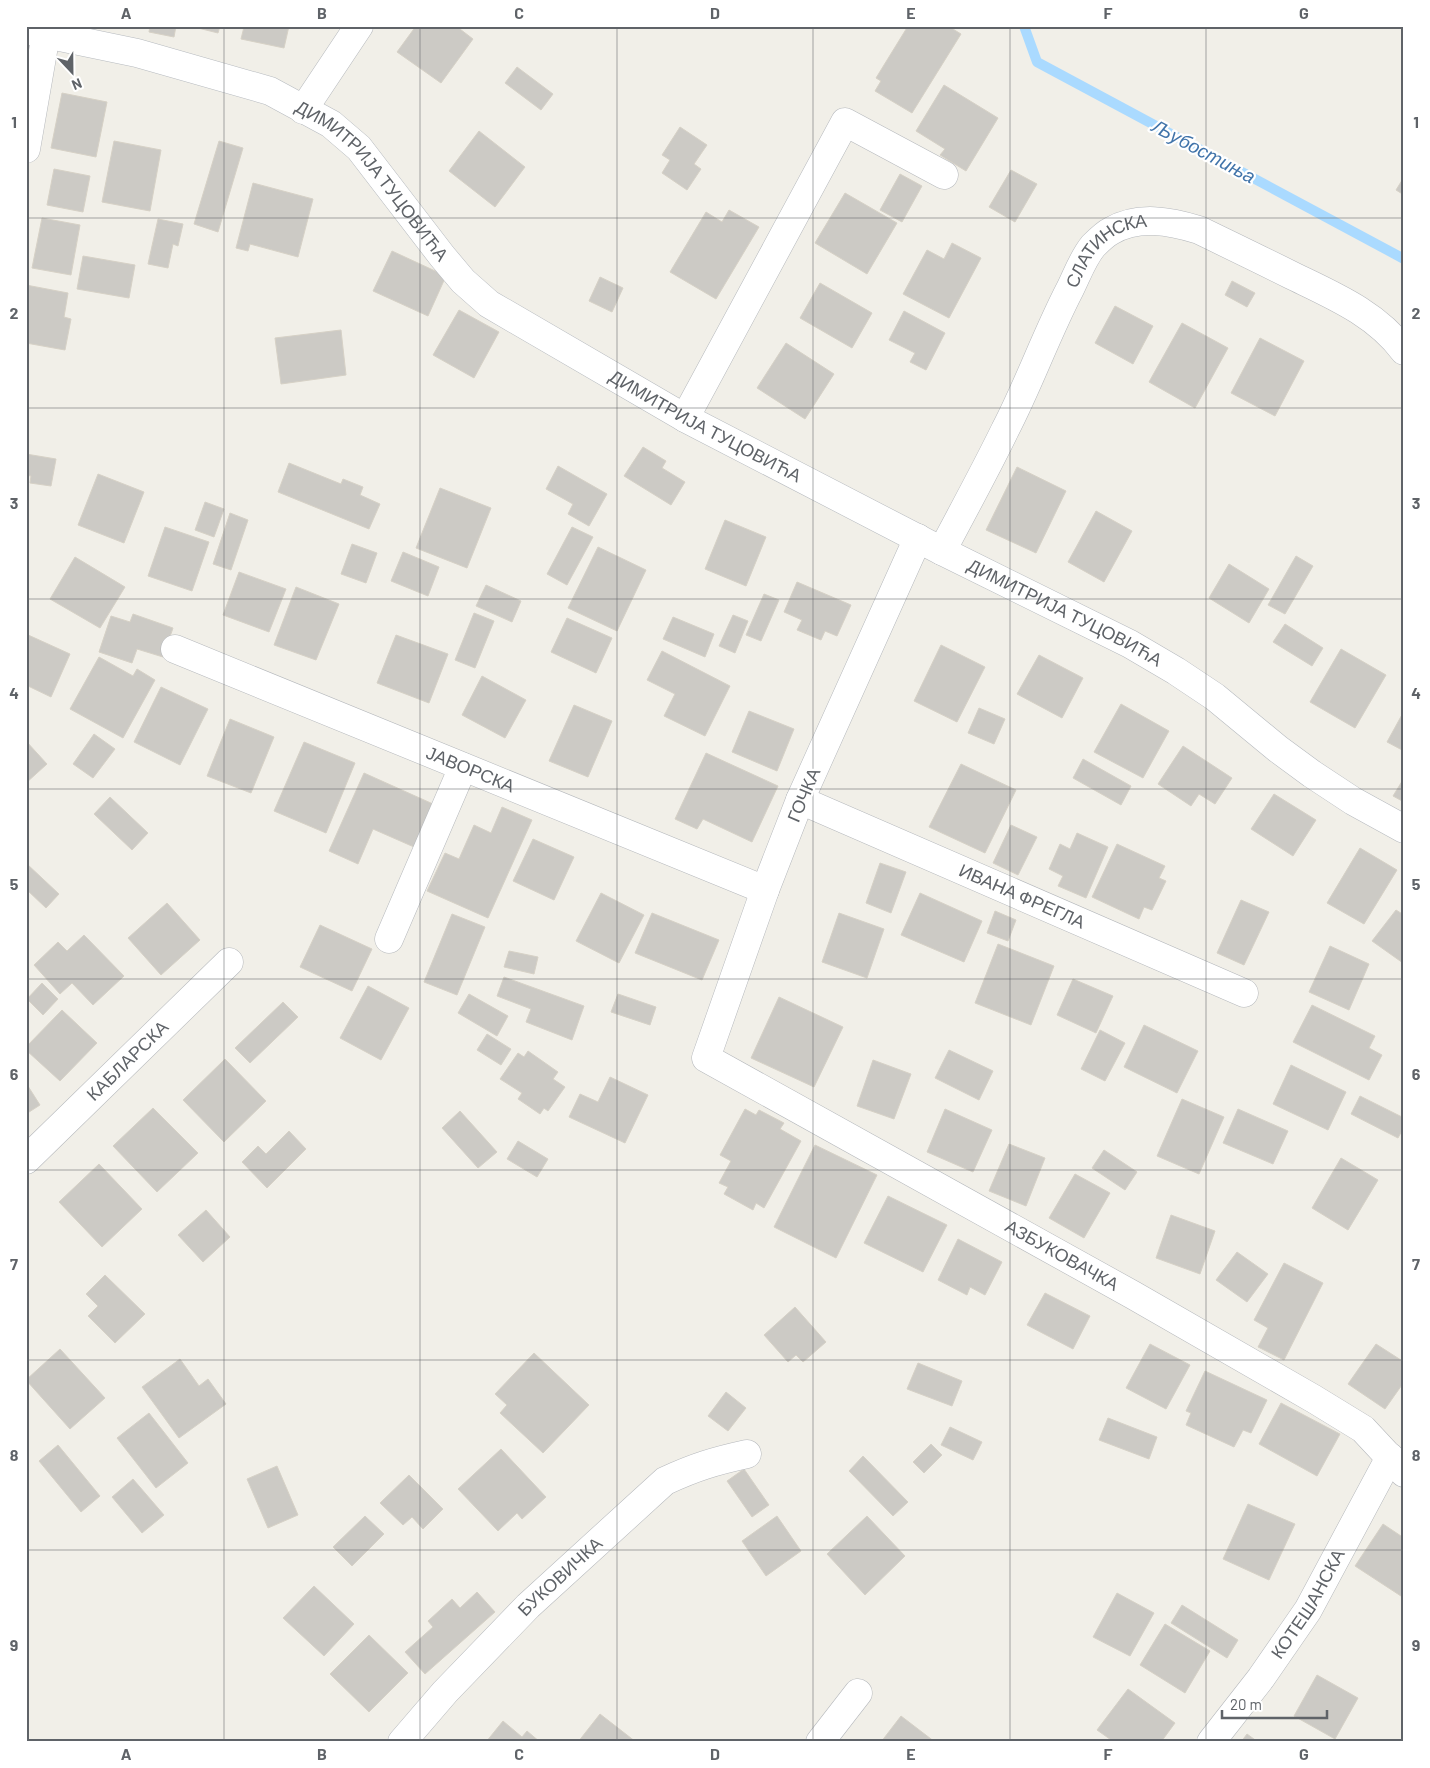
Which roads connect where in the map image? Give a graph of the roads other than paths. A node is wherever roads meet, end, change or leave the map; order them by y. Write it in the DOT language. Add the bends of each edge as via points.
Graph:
graph roads {
  1 [pos="348,31"];
  2 [pos="36,32"];
  3 [pos="303,110"];
  4 [pos="26,149"];
  5 [pos="944,175"];
  6 [pos="1404,351"];
  7 [pos="685,418"];
  8 [pos="918,538"];
  9 [pos="942,551"];
  10 [pos="175,650"];
  11 [pos="463,767"];
  12 [pos="800,800"];
  13 [pos="1404,829"];
  14 [pos="765,890"];
  15 [pos="389,939"];
  16 [pos="230,962"];
  17 [pos="1244,993"];
  18 [pos="706,1058"];
  19 [pos="26,1160"];
  20 [pos="748,1454"];
  21 [pos="1397,1465"];
  22 [pos="858,1693"];
  23 [pos="402,1742"];
  24 [pos="820,1742"];
  25 [pos="1211,1742"];
  1 -- 3 [label="street"];
  2 -- 3 [label="street, ДИМИТРИЈА ТУЦОВИЋА" via="137,53 270,91"];
  2 -- 4 [label="street"];
  3 -- 7 [label="street, ДИМИТРИЈА ТУЦОВИЋА" via="331,124 359,148 442,256 489,304"];
  5 -- 7 [label="street" via="845,122"];
  6 -- 9 [label="street, СЛАТИНСКА" via="1373,320 1343,300 1199,230 1178,223 1155,221 1121,226 1093,246 1083,262 1006,430"];
  7 -- 8 [label="street, ДИМИТРИЈА ТУЦОВИЋА"];
  8 -- 9 [label="street, ДИМИТРИЈА ТУЦОВИЋА"];
  8 -- 12 [label="street, ГОЧКА"];
  9 -- 13 [label="street, ДИМИТРИЈА ТУЦОВИЋА" via="1130,644 1176,671 1215,697 1312,774"];
  10 -- 11 [label="street, ЈАВОРСКА"];
  11 -- 14 [label="street, ЈАВОРСКА"];
  11 -- 15 [label="street"];
  12 -- 14 [label="street, ГОЧКА"];
  12 -- 17 [label="street, ИВАНА ФРЕГЛА"];
  14 -- 18 [label="street, ГОЧКА"];
  16 -- 19 [label="street, КАБЛАРСКА"];
  18 -- 21 [label="street, АЗБУКОВАЧКА" via="1314,1399 1363,1429"];
  20 -- 23 [label="street, БУКОВИЧКА" via="713,1461 664,1481 528,1606"];
  21 -- 25 [label="street, КОТЕШАНСКА" via="1308,1610"];
  22 -- 24 [label="street"];
}
